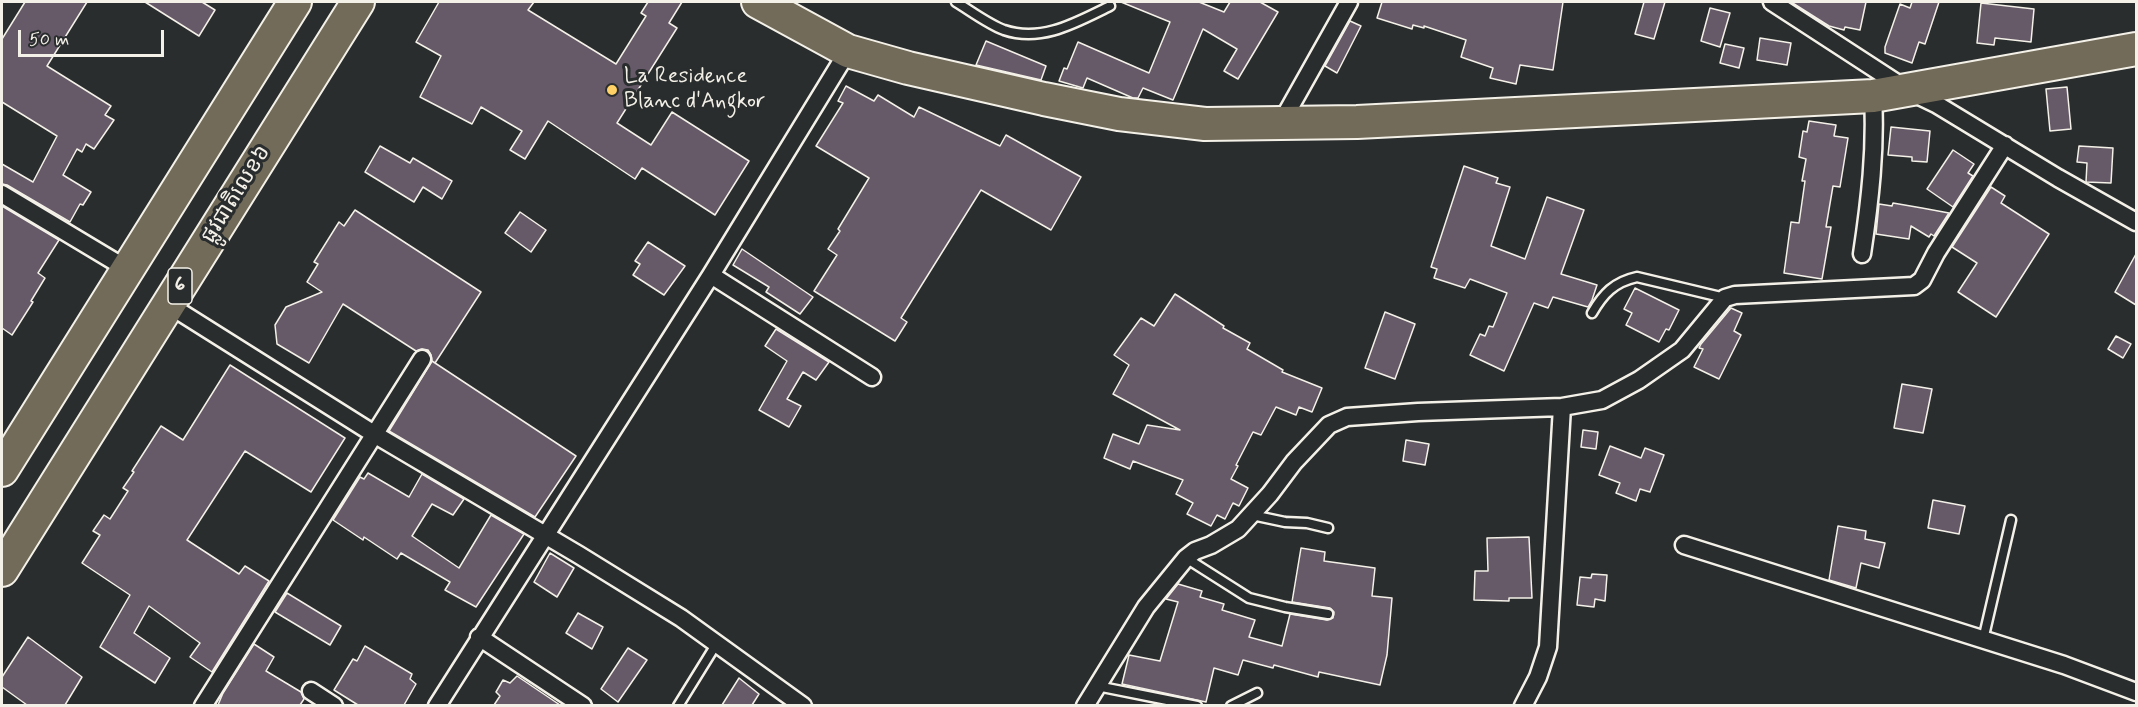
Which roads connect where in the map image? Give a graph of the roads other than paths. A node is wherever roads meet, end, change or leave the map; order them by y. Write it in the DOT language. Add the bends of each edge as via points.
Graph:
graph roads {
  1 [pos="295,2"];
  2 [pos="358,2"];
  3 [pos="758,2"];
  4 [pos="956,2"];
  5 [pos="1349,2"];
  6 [pos="1772,2"];
  7 [pos="1110,6"];
  8 [pos="2136,49"];
  9 [pos="848,51"];
  10 [pos="1909,91"];
  11 [pos="1873,96"];
  12 [pos="1281,123"];
  13 [pos="2005,145"];
  14 [pos="2,194"];
  15 [pos="2136,222"];
  16 [pos="1862,254"];
  17 [pos="127,269"];
  18 [pos="711,275"];
  19 [pos="1725,298"];
  20 [pos="169,305"];
  21 [pos="1592,314"];
  22 [pos="422,359"];
  23 [pos="872,377"];
  24 [pos="1562,407"];
  25 [pos="374,434"];
  26 [pos="2,470"];
  27 [pos="1252,515"];
  28 [pos="2011,520"];
  29 [pos="1328,528"];
  30 [pos="546,535"];
  31 [pos="1684,545"];
  32 [pos="1186,558"];
  33 [pos="2,570"];
  34 [pos="1328,614"];
  35 [pos="479,637"];
  36 [pos="1983,640"];
  37 [pos="717,643"];
  38 [pos="1096,686"];
  39 [pos="311,691"];
  40 [pos="2136,692"];
  41 [pos="1257,693"];
  42 [pos="203,705"];
  43 [pos="334,705"];
  44 [pos="437,705"];
  45 [pos="583,705"];
  46 [pos="678,705"];
  47 [pos="804,705"];
  48 [pos="1085,705"];
  49 [pos="1197,705"];
  50 [pos="1235,705"];
  51 [pos="1523,705"];
  1 -- 17 [label="highway"];
  2 -- 20 [label="highway, ផ្លូវជាតិលេខ៦ / 6"];
  3 -- 9 [label="highway"];
  4 -- 7 [label="lane" via="1003,29 1023,35 1042,34 1073,24"];
  5 -- 12 [label="street"];
  6 -- 10 [label="street"];
  8 -- 10 [label="highway"];
  9 -- 12 [label="highway" via="967,82 1119,114 1205,124"];
  9 -- 18 [label="street"];
  10 -- 11 [label="highway"];
  10 -- 13 [label="street"];
  11 -- 12 [label="highway"];
  11 -- 16 [label="street" via="1875,132"];
  13 -- 15 [label="street"];
  13 -- 19 [label="street" via="1922,280 1914,286"];
  14 -- 17 [label="street"];
  17 -- 26 [label="highway"];
  18 -- 23 [label="street"];
  18 -- 30 [label="street"];
  19 -- 21 [label="lane" via="1637,277 1612,287"];
  19 -- 24 [label="street" via="1682,350 1639,380 1602,400"];
  20 -- 25 [label="street"];
  20 -- 33 [label="highway, ផ្លូវជាតិលេខ៦ / 6"];
  22 -- 25 [label="street"];
  24 -- 27 [label="street" via="1347,417 1317,435"];
  24 -- 51 [label="street" via="1548,647"];
  25 -- 30 [label="street"];
  25 -- 42 [label="street"];
  27 -- 29 [label="lane"];
  27 -- 32 [label="street" via="1238,529"];
  28 -- 36 [label="lane"];
  30 -- 35 [label="street"];
  30 -- 37 [label="street"];
  31 -- 36 [label="street"];
  32 -- 34 [label="lane" via="1249,598"];
  32 -- 38 [label="street" via="1146,607"];
  35 -- 44 [label="street"];
  35 -- 45 [label="street"];
  36 -- 40 [label="street"];
  37 -- 46 [label="lane"];
  37 -- 47 [label="street"];
  38 -- 48 [label="street"];
  38 -- 49 [label="lane"];
  39 -- 43 [label="street"];
  41 -- 50 [label="lane"];
}
